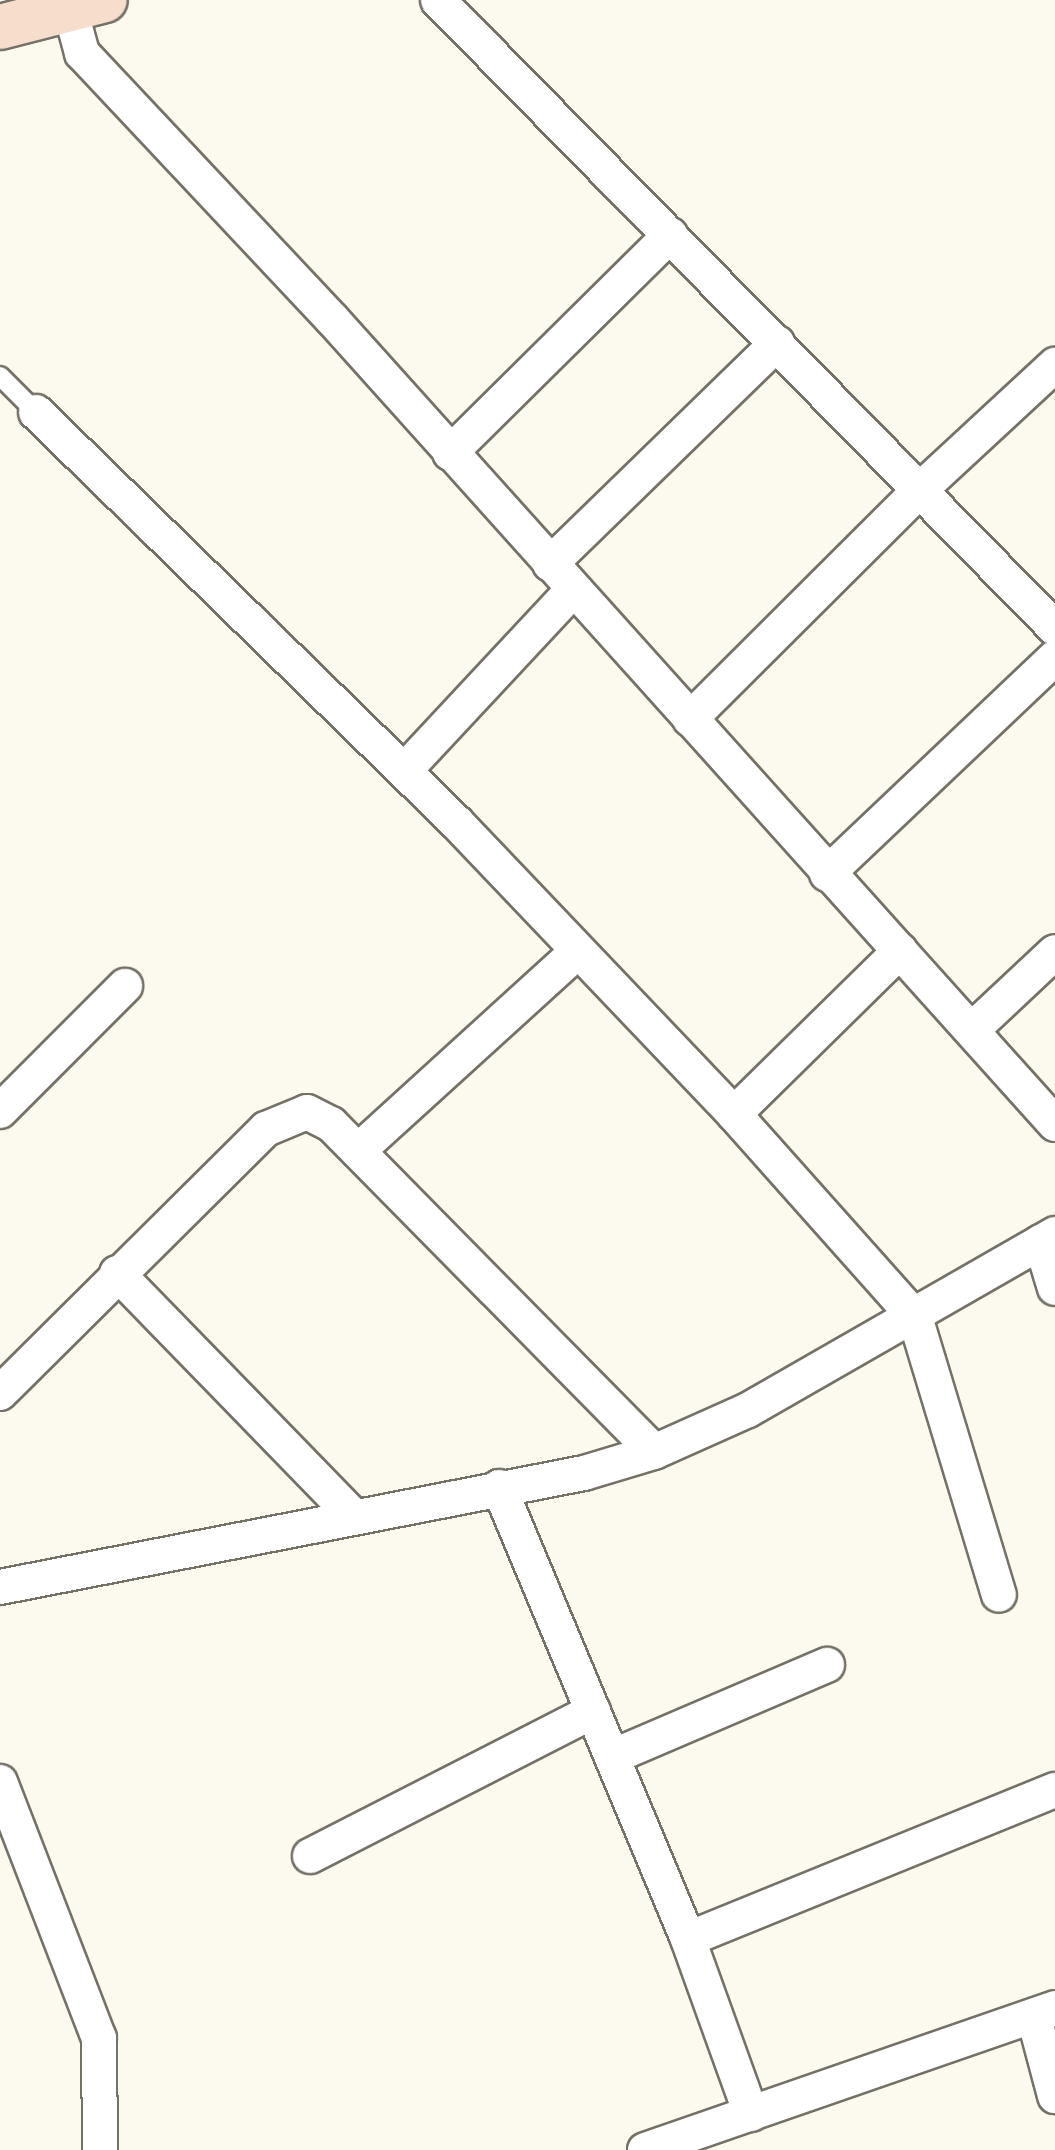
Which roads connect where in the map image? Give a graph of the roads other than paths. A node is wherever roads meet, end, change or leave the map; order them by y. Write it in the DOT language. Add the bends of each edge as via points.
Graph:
graph roads {
  1 [pos="438,0"];
  2 [pos="88,5"];
  3 [pos="0,27"];
  4 [pos="670,235"];
  5 [pos="777,343"];
  6 [pos="1055,365"];
  7 [pos="0,376"];
  8 [pos="36,412"];
  9 [pos="450,453"];
  10 [pos="921,489"];
  11 [pos="550,564"];
  12 [pos="573,590"];
  13 [pos="1055,628"];
  14 [pos="1055,658"];
  15 [pos="690,719"];
  16 [pos="405,770"];
  17 [pos="827,874"];
  18 [pos="578,951"];
  19 [pos="900,951"];
  20 [pos="1055,952"];
  21 [pos="125,986"];
  22 [pos="973,1029"];
  23 [pos="0,1111"];
  24 [pos="734,1114"];
  25 [pos="1055,1124"];
  26 [pos="358,1151"];
  27 [pos="1048,1238"];
  28 [pos="117,1273"];
  29 [pos="1055,1288"];
  30 [pos="915,1317"];
  31 [pos="0,1393"];
  32 [pos="654,1452"];
  33 [pos="499,1487"];
  34 [pos="352,1515"];
  35 [pos="0,1587"];
  36 [pos="999,1595"];
  37 [pos="827,1665"];
  38 [pos="593,1711"];
  39 [pos="612,1757"];
  40 [pos="0,1782"];
  41 [pos="1055,1790"];
  42 [pos="310,1856"];
  43 [pos="688,1939"];
  44 [pos="1044,2012"];
  45 [pos="1055,2096"];
  46 [pos="751,2114"];
  47 [pos="100,2150"];
  48 [pos="645,2150"];
  1 -- 4 [label="street"];
  2 -- 3 [label="street"];
  2 -- 9 [label="street" via="82,53"];
  4 -- 5 [label="street"];
  4 -- 9 [label="street"];
  5 -- 10 [label="street"];
  5 -- 11 [label="street"];
  6 -- 10 [label="street"];
  7 -- 8 [label="lane"];
  8 -- 16 [label="street"];
  9 -- 11 [label="street"];
  10 -- 13 [label="street"];
  10 -- 15 [label="street"];
  11 -- 12 [label="street"];
  12 -- 15 [label="street"];
  12 -- 16 [label="street"];
  14 -- 17 [label="street"];
  15 -- 17 [label="street"];
  16 -- 18 [label="street"];
  17 -- 19 [label="street"];
  18 -- 24 [label="street"];
  18 -- 26 [label="street"];
  19 -- 22 [label="street"];
  19 -- 24 [label="street"];
  20 -- 22 [label="street"];
  21 -- 23 [label="street"];
  22 -- 25 [label="street"];
  24 -- 30 [label="street"];
  26 -- 28 [label="street" via="331,1124 307,1112 289,1117 266,1129"];
  26 -- 32 [label="street"];
  27 -- 29 [label="street"];
  27 -- 30 [label="street"];
  28 -- 31 [label="street"];
  28 -- 34 [label="street"];
  30 -- 32 [label="street" via="748,1410"];
  30 -- 36 [label="street"];
  32 -- 33 [label="street" via="584,1473"];
  33 -- 34 [label="street"];
  33 -- 38 [label="street"];
  34 -- 35 [label="street"];
  37 -- 39 [label="street"];
  38 -- 39 [label="street"];
  38 -- 42 [label="street"];
  39 -- 43 [label="street"];
  40 -- 47 [label="street" via="99,2038"];
  41 -- 43 [label="street"];
  43 -- 46 [label="street"];
  44 -- 45 [label="street"];
  44 -- 46 [label="street"];
  46 -- 48 [label="street"];
}
